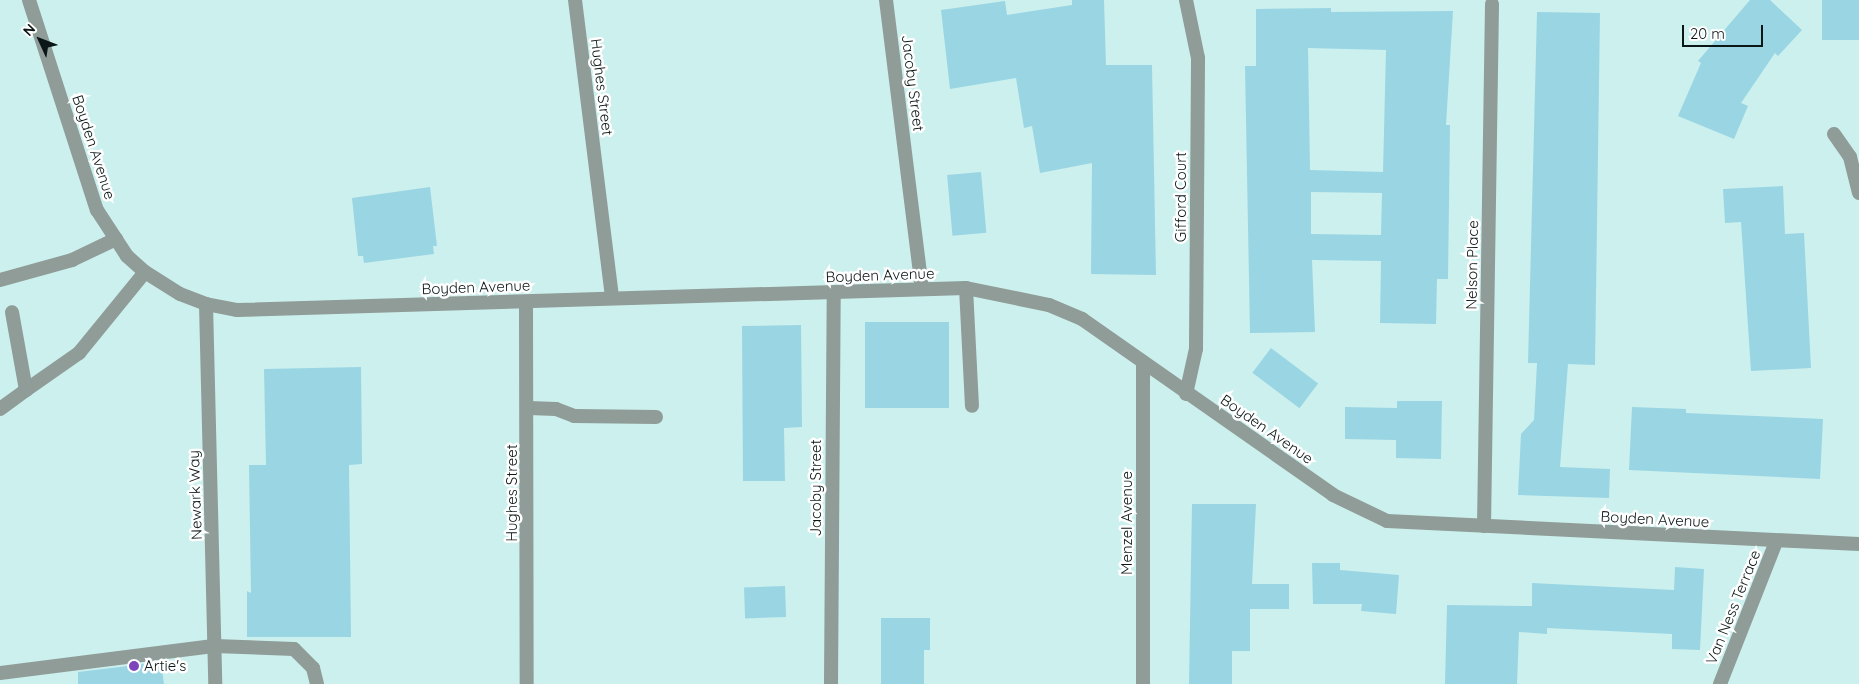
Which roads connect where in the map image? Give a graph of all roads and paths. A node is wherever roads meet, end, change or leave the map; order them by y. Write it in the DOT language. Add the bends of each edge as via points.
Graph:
graph roads {
  1 [pos="29,0"];
  2 [pos="575,0"];
  3 [pos="886,0"];
  4 [pos="1186,0"];
  5 [pos="1492,4"];
  6 [pos="1834,134"];
  7 [pos="1859,193"];
  8 [pos="116,239"];
  9 [pos="145,272"];
  10 [pos="0,280"];
  11 [pos="966,288"];
  12 [pos="922,289"];
  13 [pos="834,293"];
  14 [pos="612,297"];
  15 [pos="526,302"];
  16 [pos="206,304"];
  17 [pos="12,312"];
  18 [pos="1143,362"];
  19 [pos="26,390"];
  20 [pos="1186,394"];
  21 [pos="972,406"];
  22 [pos="529,408"];
  23 [pos="0,409"];
  24 [pos="656,417"];
  25 [pos="1484,526"];
  26 [pos="1776,542"];
  27 [pos="1859,544"];
  28 [pos="215,646"];
  29 [pos="0,673"];
  30 [pos="215,684"];
  31 [pos="317,684"];
  32 [pos="527,684"];
  33 [pos="831,684"];
  34 [pos="1142,684"];
  35 [pos="1720,684"];
  1 -- 8 [label="street, Boyden Avenue" via="98,210"];
  2 -- 14 [label="street, Hughes Street"];
  3 -- 12 [label="street, Jacoby Street"];
  4 -- 20 [label="street, Gifford Court" via="1198,58 1196,349"];
  5 -- 25 [label="street, Nelson Place"];
  6 -- 7 [label="street" via="1850,158"];
  8 -- 9 [label="street, Boyden Avenue"];
  8 -- 10 [label="street" via="72,260"];
  9 -- 16 [label="street, Boyden Avenue" via="180,294"];
  9 -- 19 [label="street" via="79,353"];
  11 -- 12 [label="street, Boyden Avenue"];
  11 -- 18 [label="street, Boyden Avenue" via="1049,305 1082,319"];
  11 -- 21 [label="street"];
  12 -- 13 [label="street, Boyden Avenue"];
  13 -- 14 [label="street, Boyden Avenue"];
  13 -- 33 [label="street, Jacoby Street"];
  14 -- 15 [label="street, Boyden Avenue"];
  15 -- 16 [label="street, Boyden Avenue" via="237,310"];
  15 -- 22 [label="street, Hughes Street"];
  16 -- 28 [label="street, Newark Way"];
  17 -- 19 [label="street"];
  18 -- 20 [label="street, Boyden Avenue"];
  18 -- 34 [label="street, Menzel Avenue"];
  19 -- 23 [label="street"];
  20 -- 25 [label="street, Boyden Avenue" via="1357,509 1387,521"];
  22 -- 24 [label="street" via="556,409 574,416"];
  22 -- 32 [label="street, Hughes Street"];
  25 -- 26 [label="street, Boyden Avenue"];
  26 -- 27 [label="street, Boyden Avenue"];
  26 -- 35 [label="street, Van Ness Terrace"];
  28 -- 29 [label="street"];
  28 -- 30 [label="street, Newark Way"];
  28 -- 31 [label="street" via="294,649 313,668"];
}
